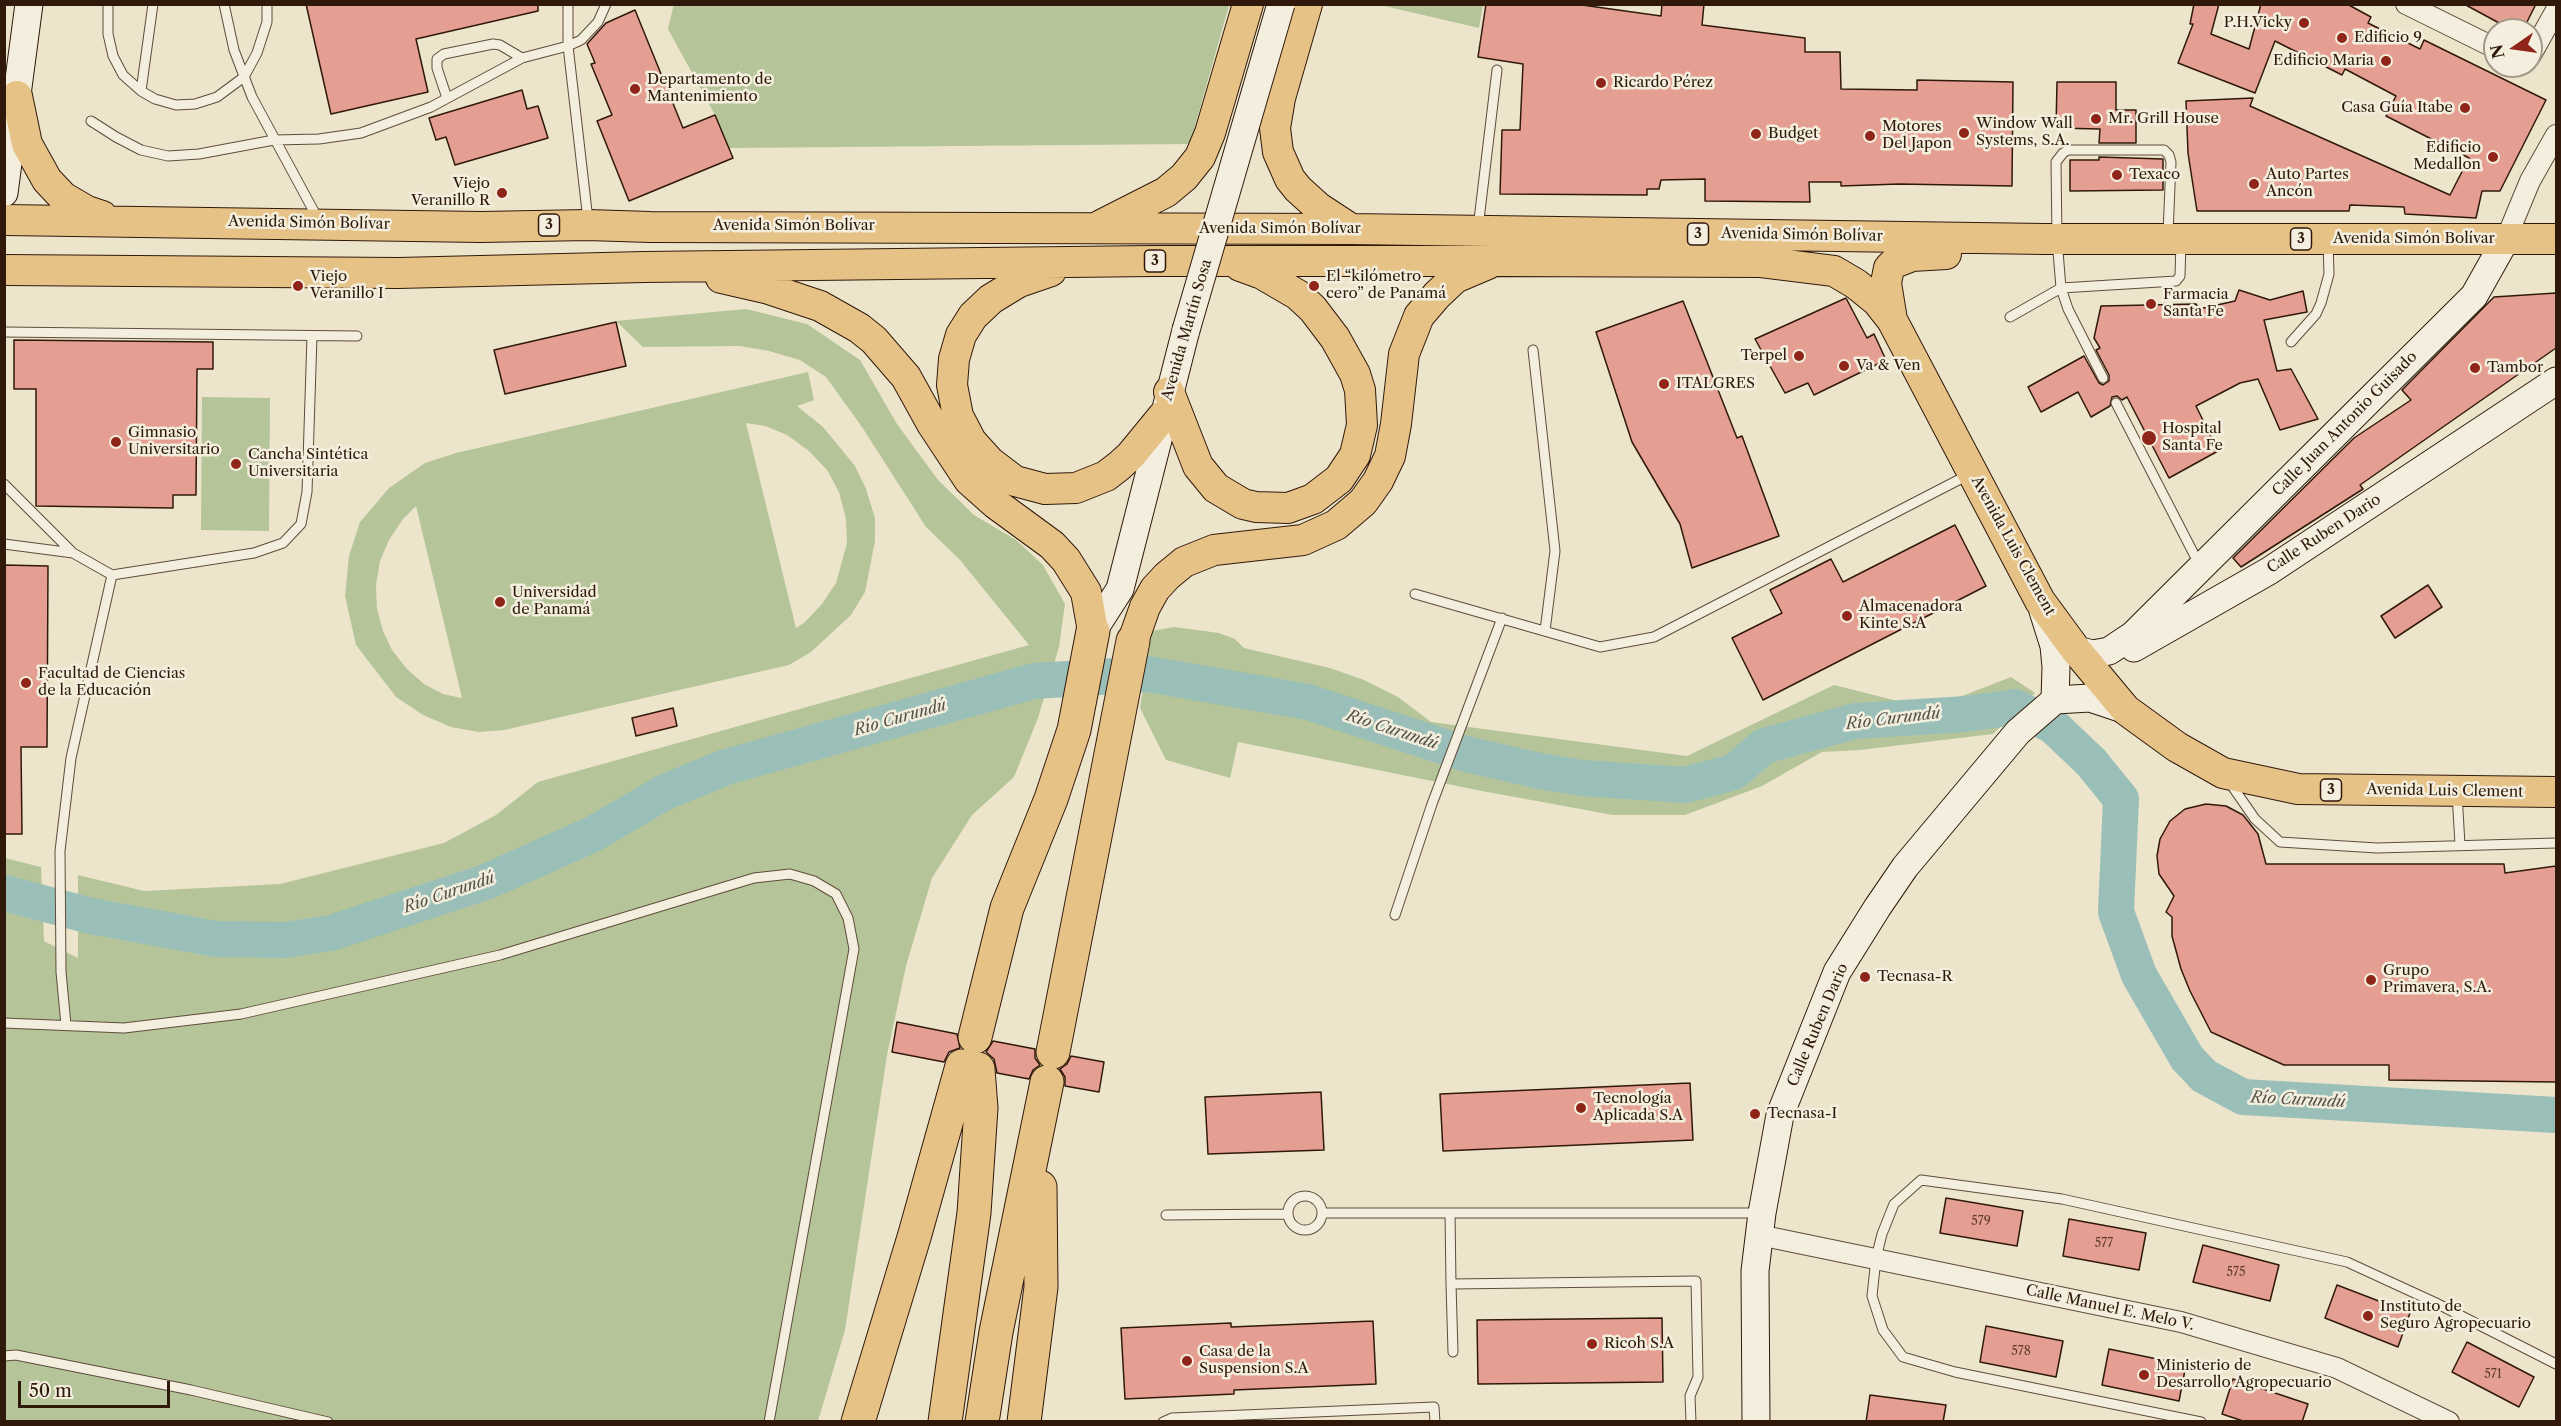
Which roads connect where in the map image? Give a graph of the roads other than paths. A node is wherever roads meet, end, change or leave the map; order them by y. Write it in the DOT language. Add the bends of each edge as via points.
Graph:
graph roads {
  1 [pos="29,4"];
  2 [pos="108,4"];
  3 [pos="153,4"];
  4 [pos="224,4"];
  5 [pos="267,4"];
  6 [pos="568,4"];
  7 [pos="606,4"];
  8 [pos="1248,4"];
  9 [pos="1281,4"];
  10 [pos="1307,4"];
  11 [pos="2406,4"];
  12 [pos="2556,10"];
  13 [pos="2543,33"];
  14 [pos="2483,42"];
  15 [pos="568,46"];
  16 [pos="522,58"];
  17 [pos="1497,70"];
  18 [pos="243,78"];
  19 [pos="141,91"];
  20 [pos="447,98"];
  21 [pos="91,120"];
  22 [pos="12,121"];
  23 [pos="2556,135"];
  24 [pos="274,140"];
  25 [pos="4,193"];
  26 [pos="4,220"];
  27 [pos="113,220"];
  28 [pos="320,224"];
  29 [pos="588,225"];
  30 [pos="1094,228"];
  31 [pos="1351,229"];
  32 [pos="1478,230"];
  33 [pos="2051,239"];
  34 [pos="2175,239"];
  35 [pos="2328,239"];
  36 [pos="2506,239"];
  37 [pos="2556,239"];
  38 [pos="1222,261"];
  39 [pos="1497,261"];
  40 [pos="1087,263"];
  41 [pos="644,267"];
  42 [pos="4,270"];
  43 [pos="2061,288"];
  44 [pos="2010,316"];
  45 [pos="1892,320"];
  46 [pos="4,332"];
  47 [pos="312,336"];
  48 [pos="357,336"];
  49 [pos="2291,342"];
  50 [pos="1533,350"];
  51 [pos="2103,378"];
  52 [pos="2556,381"];
  53 [pos="2116,403"];
  54 [pos="1166,404"];
  55 [pos="1972,473"];
  56 [pos="4,484"];
  57 [pos="4,544"];
  58 [pos="73,554"];
  59 [pos="2197,572"];
  60 [pos="112,574"];
  61 [pos="1119,589"];
  62 [pos="1415,594"];
  63 [pos="2215,600"];
  64 [pos="2040,601"];
  65 [pos="1502,618"];
  66 [pos="1545,631"];
  67 [pos="1093,635"];
  68 [pos="1133,645"];
  69 [pos="2076,650"];
  70 [pos="2052,702"];
  71 [pos="2118,702"];
  72 [pos="2223,773"];
  73 [pos="2457,791"];
  74 [pos="2556,792"];
  75 [pos="2556,843"];
  76 [pos="2460,845"];
  77 [pos="1395,915"];
  78 [pos="4,1023"];
  79 [pos="66,1025"];
  80 [pos="972,1057"];
  81 [pos="1039,1125"];
  82 [pos="1322,1213"];
  83 [pos="1450,1213"];
  84 [pos="1288,1214"];
  85 [pos="1166,1215"];
  86 [pos="1760,1224"];
  87 [pos="1875,1258"];
  88 [pos="1451,1284"];
  89 [pos="1453,1352"];
  90 [pos="4,1356"];
  91 [pos="2556,1364"];
  92 [pos="1374,1410"];
  93 [pos="328,1422"];
  94 [pos="769,1422"];
  95 [pos="858,1422"];
  96 [pos="945,1422"];
  97 [pos="982,1422"];
  98 [pos="1024,1422"];
  99 [pos="1163,1422"];
  100 [pos="1374,1422"];
  101 [pos="1435,1422"];
  102 [pos="1691,1422"];
  103 [pos="1756,1422"];
  104 [pos="2201,1422"];
  105 [pos="2449,1422"];
  1 -- 22 [label="street"];
  2 -- 19 [label="lane" via="113,56 123,75"];
  3 -- 19 [label="lane"];
  4 -- 18 [label="lane"];
  5 -- 18 [label="lane" via="267,22 257,53"];
  6 -- 15 [label="lane"];
  7 -- 15 [label="lane" via="598,22 581,40"];
  8 -- 30 [label="main road" via="1208,139 1193,168 1166,192"];
  9 -- 54 [label="street, Avenida Martín Sosa, bridge"];
  10 -- 31 [label="main road" via="1278,106 1278,152 1298,189"];
  11 -- 14 [label="street"];
  12 -- 13 [label="street"];
  15 -- 16 [label="lane"];
  15 -- 29 [label="lane"];
  16 -- 20 [label="lane"];
  16 -- 20 [label="lane" via="493,44 444,54 437,59 437,68"];
  17 -- 32 [label="lane"];
  18 -- 19 [label="lane" via="217,97 195,104 176,105"];
  18 -- 24 [label="lane"];
  20 -- 24 [label="lane" via="361,133"];
  21 -- 24 [label="lane" via="141,150 168,156"];
  22 -- 25 [label="street"];
  22 -- 27 [label="main road" via="47,180 63,197"];
  23 -- 36 [label="street, Calle Juan Antonio Guisado" via="2530,181"];
  24 -- 28 [label="lane"];
  26 -- 27 [label="main road, Avenida Simón Bolívar / 3"];
  27 -- 28 [label="main road, Avenida Simón Bolívar / 3"];
  28 -- 29 [label="main road, Avenida Simón Bolívar / 3"];
  29 -- 30 [label="main road, Avenida Simón Bolívar / 3"];
  30 -- 31 [label="main road, Avenida Simón Bolívar / 3"];
  31 -- 32 [label="main road, Avenida Simón Bolívar / 3"];
  32 -- 33 [label="main road, Avenida Simón Bolívar / 3"];
  33 -- 34 [label="main road, Avenida Simón Bolívar / 3"];
  33 -- 34 [label="lane" via="2056,162 2063,153 2164,150 2171,162"];
  33 -- 43 [label="lane"];
  33 -- 45 [label="main road" via="1999,251 1912,256 1894,262 1886,275"];
  34 -- 35 [label="main road, Avenida Simón Bolívar / 3"];
  34 -- 43 [label="lane" via="2180,276 2176,281"];
  35 -- 36 [label="main road, Avenida Simón Bolívar / 3"];
  35 -- 49 [label="lane" via="2329,274 2322,303"];
  36 -- 37 [label="main road, Avenida Simón Bolívar / 3"];
  36 -- 59 [label="street, Calle Juan Antonio Guisado" via="2474,296"];
  38 -- 39 [label="main road, Avenida Simón Bolívar / 3"];
  38 -- 40 [label="main road, Avenida Simón Bolívar / 3"];
  38 -- 54 [label="main road" via="1262,274 1298,295 1335,338 1360,390 1362,425 1355,454 1339,479 1313,499 1288,508 1243,504 1216,488 1202,471"];
  39 -- 45 [label="main road, Avenida Simón Bolívar / 3" via="1761,262 1815,268 1834,271 1856,284"];
  39 -- 68 [label="main road" via="1455,278 1419,316 1404,354 1390,456 1363,502 1335,525 1309,538 1214,550 1184,562 1155,589"];
  40 -- 41 [label="main road, Avenida Simón Bolívar / 3"];
  40 -- 54 [label="main road" via="1019,282 973,316 961,335 952,371 954,399 963,428 978,451 1003,473 1030,486 1076,488 1106,476 1131,454"];
  41 -- 42 [label="main road, Avenida Simón Bolívar / 3" via="365,273"];
  41 -- 67 [label="main road" via="769,289 820,306 859,328 906,377 969,480 1066,560 1086,592"];
  43 -- 44 [label="lane"];
  43 -- 51 [label="lane"];
  45 -- 55 [label="main road, Avenida Luis Clement / 3"];
  46 -- 47 [label="lane"];
  47 -- 48 [label="lane"];
  47 -- 60 [label="lane" via="307,492 301,524 283,543 254,553"];
  50 -- 66 [label="lane" via="1555,552"];
  52 -- 63 [label="street, Calle Ruben Dario" via="2270,571"];
  53 -- 59 [label="lane" via="2182,532"];
  54 -- 61 [label="street, Avenida Martín Sosa"];
  55 -- 64 [label="main road, Avenida Luis Clement / 3"];
  55 -- 66 [label="lane" via="1654,637 1600,647"];
  56 -- 58 [label="lane"];
  57 -- 58 [label="lane"];
  58 -- 60 [label="lane"];
  59 -- 63 [label="street" via="2193,584 2201,596"];
  59 -- 69 [label="street, Calle Juan Antonio Guisado" via="2133,635 2114,648 2093,654"];
  60 -- 79 [label="lane" via="71,758 60,851 61,972"];
  61 -- 67 [label="street, Avenida Martín Sosa"];
  61 -- 68 [label="street, Avenida Martín Sosa"];
  62 -- 65 [label="lane"];
  63 -- 71 [label="street, Calle Ruben Dario" via="2121,656 2112,668"];
  64 -- 69 [label="main road, Avenida Luis Clement / 3"];
  64 -- 70 [label="street" via="2054,646 2057,675"];
  65 -- 66 [label="lane"];
  65 -- 77 [label="lane" via="1431,804"];
  67 -- 80 [label="highway" via="1074,730 1007,908"];
  68 -- 81 [label="highway"];
  69 -- 71 [label="main road, Avenida Luis Clement / 3"];
  70 -- 71 [label="street" via="2090,698"];
  70 -- 86 [label="street, Calle Ruben Dario" via="2018,732 1905,867 1838,972 1780,1115"];
  71 -- 72 [label="main road, Avenida Luis Clement / 3" via="2177,747"];
  72 -- 73 [label="main road, Avenida Luis Clement / 3" via="2298,789"];
  72 -- 76 [label="lane" via="2255,819 2280,842 2376,848"];
  73 -- 74 [label="main road, Avenida Luis Clement / 3"];
  73 -- 76 [label="lane"];
  75 -- 76 [label="lane"];
  78 -- 79 [label="lane"];
  79 -- 94 [label="lane" via="124,1028 241,1014 500,955 754,878 790,874 814,881 836,894 848,918 854,949"];
  80 -- 95 [label="highway"];
  80 -- 96 [label="highway" via="981,1108 974,1213"];
  81 -- 97 [label="highway" via="996,1332"];
  81 -- 98 [label="highway" via="1041,1287"];
  82 -- 83 [label="lane"];
  82 -- 84 [label="lane" via="1315,1226 1305,1229 1294,1226"];
  82 -- 84 [label="lane" via="1313,1198 1302,1196 1293,1201"];
  83 -- 86 [label="lane"];
  83 -- 88 [label="lane"];
  84 -- 85 [label="lane"];
  86 -- 87 [label="street, Calle Manuel E. Melo V."];
  86 -- 103 [label="street, Calle Ruben Dario" via="1755,1271"];
  87 -- 91 [label="lane" via="1894,1204 1921,1180 2062,1199 2347,1262"];
  87 -- 104 [label="lane" via="1872,1296 1883,1330 1902,1357 1955,1372"];
  87 -- 105 [label="street, Calle Manuel E. Melo V." via="2181,1322 2337,1368"];
  88 -- 89 [label="lane"];
  88 -- 102 [label="lane" via="1696,1281 1698,1377 1690,1396"];
  90 -- 93 [label="lane" via="16,1355"];
  92 -- 99 [label="lane" via="1172,1418"];
  92 -- 100 [label="lane"];
  92 -- 101 [label="lane" via="1434,1407"];
}
